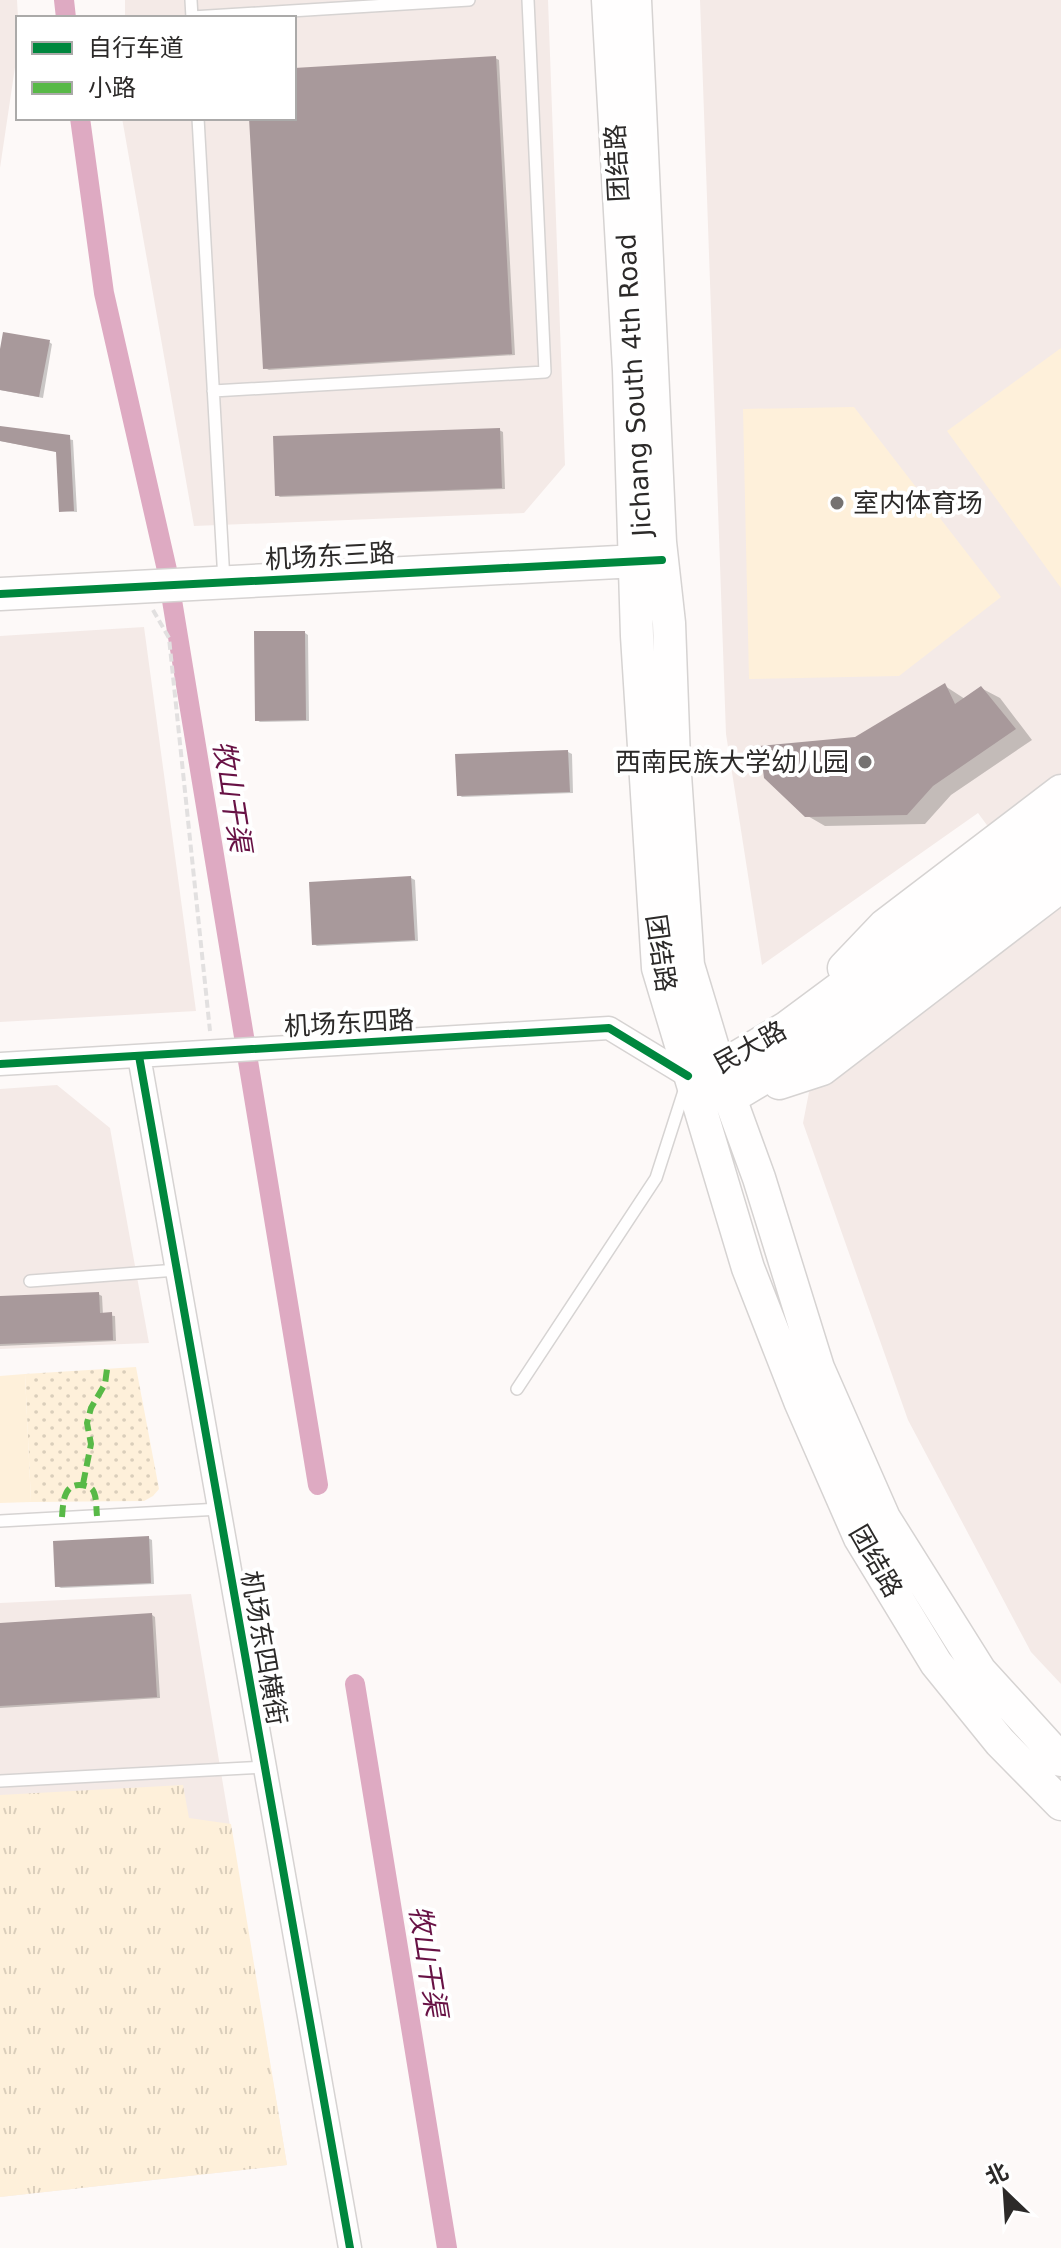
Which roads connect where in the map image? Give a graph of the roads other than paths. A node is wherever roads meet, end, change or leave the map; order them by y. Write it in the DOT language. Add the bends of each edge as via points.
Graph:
graph roads {
  1 [pos="469,0"];
  2 [pos="528,0"];
  3 [pos="608,0"];
  4 [pos="635,0"];
  5 [pos="223,16"];
  6 [pos="198,120"];
  7 [pos="213,391"];
  8 [pos="648,560"];
  9 [pos="209,582"];
  10 [pos="0,594"];
  11 [pos="1061,791"];
  12 [pos="1061,824"];
  13 [pos="1061,854"];
  14 [pos="1061,886"];
  15 [pos="786,1028"];
  16 [pos="139,1056"];
  17 [pos="0,1064"];
  18 [pos="688,1076"];
  19 [pos="725,1083"];
  20 [pos="177,1270"];
  21 [pos="30,1281"];
  22 [pos="517,1389"];
  23 [pos="220,1509"];
  24 [pos="0,1521"];
  25 [pos="1061,1760"];
  26 [pos="265,1767"];
  27 [pos="0,1781"];
  28 [pos="1061,1804"];
  29 [pos="350,2248"];
  1 -- 5 [label="lane"];
  2 -- 7 [label="lane" via="545,372"];
  3 -- 8 [label="main road, 团结路" via="629,370"];
  4 -- 8 [label="main road, Jichang South 4th Road"];
  6 -- 7 [label="lane"];
  7 -- 9 [label="lane"];
  8 -- 9 [label="main road, 机场东三路"];
  8 -- 18 [label="main road, 团结路" via="658,968"];
  8 -- 19 [label="main road, Jichang South 4th Road" via="669,623 688,965"];
  9 -- 10 [label="main road, 机场东三路"];
  11 -- 15 [label="main road" via="884,926"];
  12 -- 15 [label="main road, 民大路"];
  13 -- 19 [label="main road, 民大路" via="805,1053"];
  14 -- 19 [label="main road" via="822,1069"];
  15 -- 19 [label="main road, 民大路"];
  16 -- 17 [label="street, 机场东四路"];
  16 -- 18 [label="street, 机场东四路" via="609,1028"];
  16 -- 20 [label="street, 机场东四横街"];
  18 -- 19 [label="main road, 民大路"];
  18 -- 22 [label="lane" via="656,1178"];
  18 -- 28 [label="main road, 团结路" via="748,1268 860,1538 936,1663 1000,1742"];
  19 -- 25 [label="main road, 团结路" via="818,1368 884,1518 980,1671"];
  20 -- 21 [label="lane"];
  20 -- 23 [label="street, 机场东四横街"];
  23 -- 24 [label="lane"];
  23 -- 26 [label="street, 机场东四横街"];
  26 -- 27 [label="lane"];
  26 -- 29 [label="street, 机场东四横街"];
}
